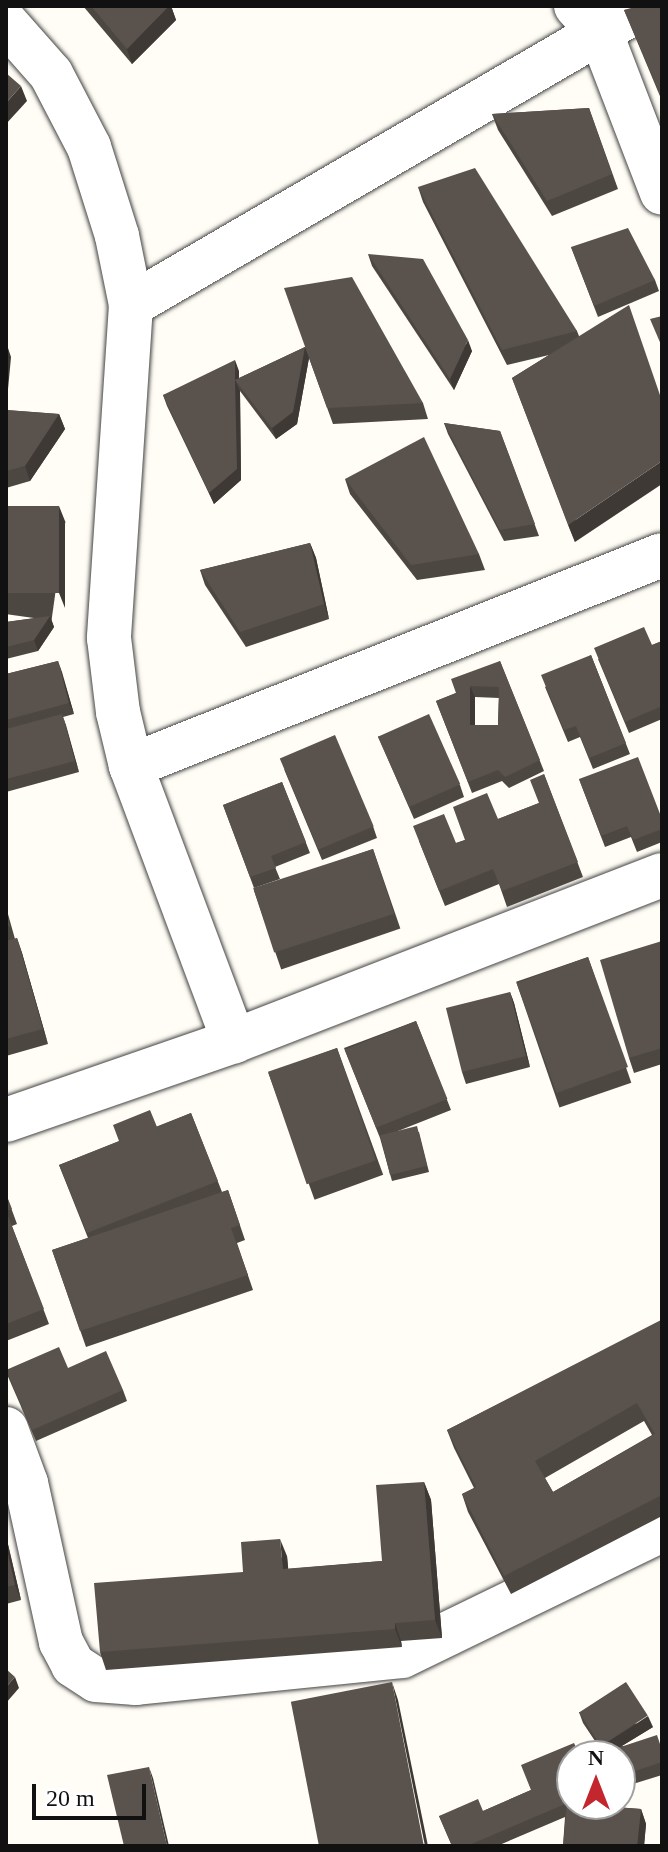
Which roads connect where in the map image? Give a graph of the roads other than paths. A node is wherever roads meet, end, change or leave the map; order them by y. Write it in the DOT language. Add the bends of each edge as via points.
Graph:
graph roads {
  1 [pos="645,6"];
  2 [pos="589,20"];
  3 [pos="6,23"];
  4 [pos="662,193"];
  5 [pos="131,305"];
  6 [pos="662,555"];
  7 [pos="131,766"];
  8 [pos="662,875"];
  9 [pos="234,1041"];
  10 [pos="6,1120"];
  11 [pos="6,1429"];
  12 [pos="662,1530"];
  1 -- 2 [label="street"];
  2 -- 4 [label="street"];
  2 -- 5 [label="street"];
  3 -- 5 [label="street" via="51,74 89,147"];
  5 -- 7 [label="street" via="109,638"];
  6 -- 7 [label="street"];
  7 -- 9 [label="street"];
  8 -- 9 [label="street"];
  9 -- 10 [label="street"];
  11 -- 12 [label="street" via="26,1483 61,1642 73,1665 96,1680 136,1683 402,1656"];
}
